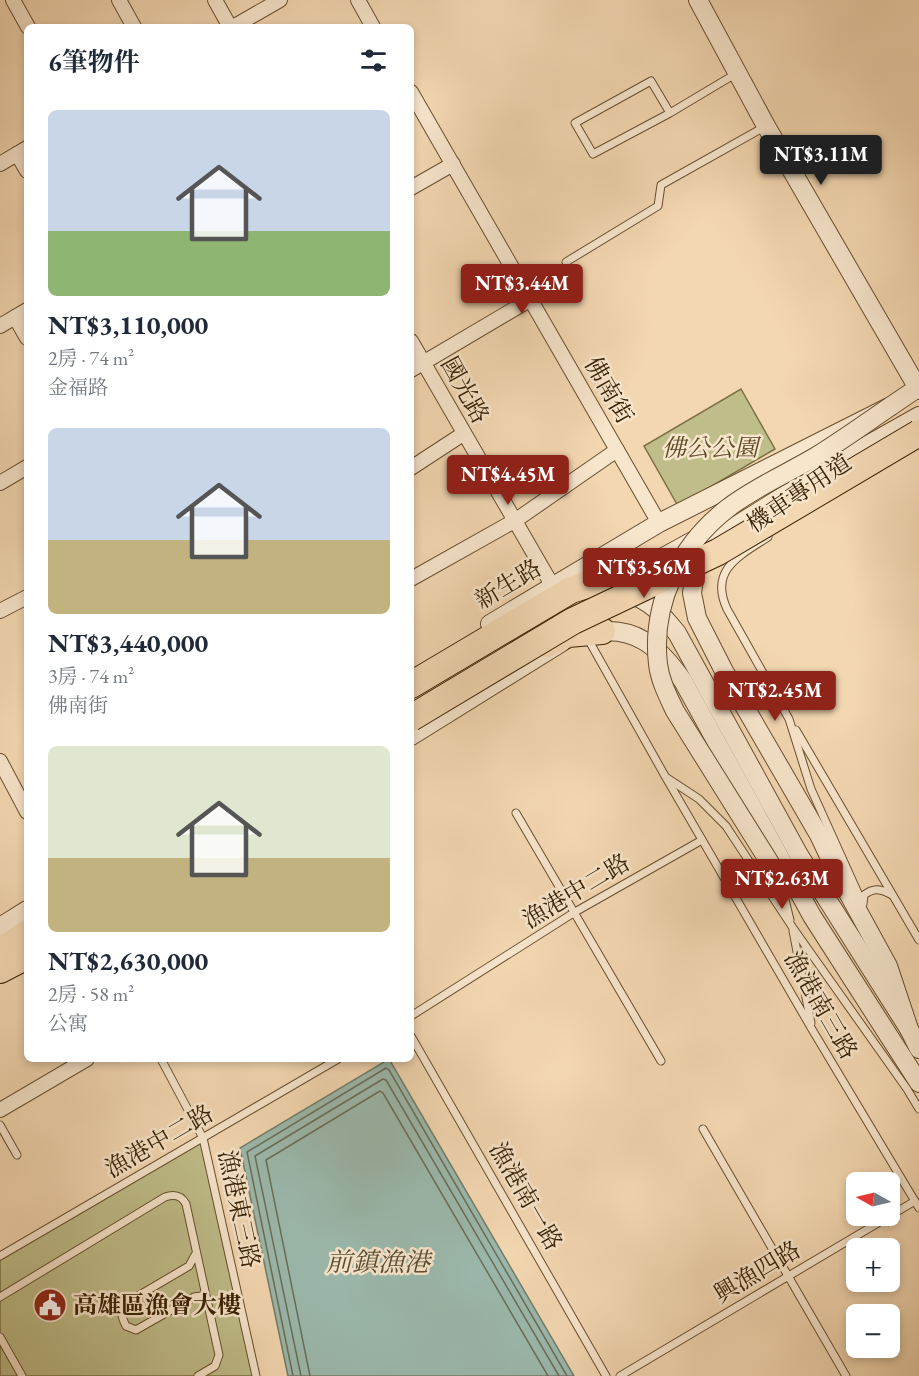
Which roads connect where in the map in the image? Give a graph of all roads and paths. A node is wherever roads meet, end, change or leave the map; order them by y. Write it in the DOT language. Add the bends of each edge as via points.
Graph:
graph roads {
  1 [pos="13,0"];
  2 [pos="119,0"];
  3 [pos="215,0"];
  4 [pos="280,0"];
  5 [pos="357,0"];
  6 [pos="698,0"];
  7 [pos="26,24"];
  8 [pos="132,24"];
  9 [pos="229,24"];
  10 [pos="236,24"];
  11 [pos="371,24"];
  12 [pos="736,73"];
  13 [pos="414,97"];
  14 [pos="669,113"];
  15 [pos="765,126"];
  16 [pos="22,151"];
  17 [pos="0,164"];
  18 [pos="453,164"];
  19 [pos="414,186"];
  20 [pos="566,262"];
  21 [pos="531,299"];
  22 [pos="21,314"];
  23 [pos="0,326"];
  24 [pos="414,346"];
  25 [pos="424,363"];
  26 [pos="414,368"];
  27 [pos="919,388"];
  28 [pos="891,406"];
  29 [pos="919,416"];
  30 [pos="919,423"];
  31 [pos="919,433"];
  32 [pos="464,434"];
  33 [pos="617,450"];
  34 [pos="843,459"];
  35 [pos="414,466"];
  36 [pos="24,469"];
  37 [pos="0,483"];
  38 [pos="829,496"];
  39 [pos="516,520"];
  40 [pos="658,523"];
  41 [pos="772,534"];
  42 [pos="638,571"];
  43 [pos="414,577"];
  44 [pos="552,585"];
  45 [pos="606,585"];
  46 [pos="24,601"];
  47 [pos="549,608"];
  48 [pos="0,611"];
  49 [pos="593,632"];
  50 [pos="414,672"];
  51 [pos="414,683"];
  52 [pos="414,695"];
  53 [pos="414,707"];
  54 [pos="414,716"];
  55 [pos="789,719"];
  56 [pos="414,725"];
  57 [pos="414,734"];
  58 [pos="0,761"];
  59 [pos="665,776"];
  60 [pos="23,795"];
  61 [pos="516,813"];
  62 [pos="702,840"];
  63 [pos="780,879"];
  64 [pos="893,896"];
  65 [pos="863,904"];
  66 [pos="24,906"];
  67 [pos="24,912"];
  68 [pos="575,912"];
  69 [pos="812,916"];
  70 [pos="0,920"];
  71 [pos="0,927"];
  72 [pos="793,928"];
  73 [pos="24,933"];
  74 [pos="24,934"];
  75 [pos="919,940"];
  76 [pos="24,942"];
  77 [pos="0,945"];
  78 [pos="24,952"];
  79 [pos="0,954"];
  80 [pos="24,957"];
  81 [pos="0,968"];
  82 [pos="24,970"];
  83 [pos="0,982"];
  84 [pos="414,1014"];
  85 [pos="912,1025"];
  86 [pos="813,1031"];
  87 [pos="414,1041"];
  88 [pos="919,1049"];
  89 [pos="661,1061"];
  90 [pos="82,1062"];
  91 [pos="163,1062"];
  92 [pos="324,1062"];
  93 [pos="919,1083"];
  94 [pos="919,1109"];
  95 [pos="0,1110"];
  96 [pos="0,1125"];
  97 [pos="703,1129"];
  98 [pos="203,1138"];
  99 [pos="17,1155"];
  100 [pos="917,1204"];
  101 [pos="195,1252"];
  102 [pos="0,1256"];
  103 [pos="787,1277"];
  104 [pos="0,1297"];
  105 [pos="207,1301"];
  106 [pos="0,1337"];
  107 [pos="22,1376"];
  108 [pos="198,1376"];
  109 [pos="256,1376"];
  110 [pos="606,1376"];
  111 [pos="620,1376"];
  112 [pos="846,1376"];
  1 -- 7 [label="street"];
  2 -- 8 [label="street"];
  3 -- 9 [label="street"];
  4 -- 10 [label="street"];
  5 -- 11 [label="street"];
  6 -- 12 [label="street"];
  12 -- 14 [label="lane"];
  12 -- 15 [label="street"];
  13 -- 18 [label="street, 佛南街"];
  14 -- 14 [label="lane" via="651,81 574,123 593,154"];
  15 -- 20 [label="lane" via="661,185 658,206"];
  15 -- 27 [label="street"];
  16 -- 17 [label="street"];
  18 -- 19 [label="street"];
  18 -- 21 [label="street, 佛南街"];
  21 -- 25 [label="street"];
  21 -- 33 [label="street, 佛南街"];
  22 -- 23 [label="street"];
  24 -- 25 [label="street, 國光路"];
  25 -- 26 [label="street"];
  25 -- 32 [label="street, 國光路"];
  27 -- 28 [label="street, 新生路"];
  28 -- 40 [label="street, 新生路"];
  28 -- 63 [label="street, bridge" via="710,523 672,576 658,617 658,666 664,688"];
  29 -- 34 [label="street"];
  30 -- 38 [label="lane, 機車專用道" via="885,459"];
  30 -- 53 [label="highway, bridge" via="714,544 569,614"];
  31 -- 54 [label="highway, bridge" via="718,552 573,621"];
  32 -- 35 [label="street"];
  32 -- 39 [label="street, 國光路"];
  33 -- 39 [label="street"];
  33 -- 40 [label="street, 佛南街"];
  34 -- 42 [label="street"];
  34 -- 85 [label="street" via="711,544 696,566 693,605 724,671 819,835 888,966"];
  36 -- 37 [label="street"];
  39 -- 43 [label="street"];
  39 -- 44 [label="street, 國光路"];
  40 -- 44 [label="street, 新生路"];
  41 -- 55 [label="lane, 機車專用道" via="734,559 725,572 722,591 727,609"];
  44 -- 45 [label="street"];
  44 -- 50 [label="street, 新生路"];
  45 -- 47 [label="highway" via="579,587"];
  45 -- 85 [label="street" via="639,596 658,609 677,633 799,855"];
  46 -- 48 [label="street"];
  47 -- 51 [label="highway"];
  47 -- 52 [label="street, 新生路"];
  49 -- 56 [label="highway" via="556,638"];
  49 -- 57 [label="street" via="559,644"];
  49 -- 59 [label="lane, 漁港南三路"];
  49 -- 69 [label="street" via="634,635 668,660"];
  55 -- 64 [label="lane"];
  55 -- 65 [label="lane, 機車專用道" via="811,789"];
  58 -- 60 [label="street"];
  59 -- 62 [label="lane, 漁港南三路"];
  59 -- 72 [label="lane" via="699,799 726,826"];
  61 -- 68 [label="lane"];
  62 -- 68 [label="lane, 漁港中二路"];
  62 -- 86 [label="lane, 漁港南三路"];
  63 -- 69 [label="street"];
  63 -- 72 [label="lane"];
  64 -- 65 [label="lane" via="882,890 870,891 864,895"];
  64 -- 75 [label="lane"];
  65 -- 85 [label="lane, 機車專用道"];
  66 -- 70 [label="street"];
  67 -- 71 [label="street"];
  68 -- 84 [label="lane, 漁港中二路"];
  68 -- 89 [label="lane"];
  69 -- 93 [label="street"];
  72 -- 86 [label="lane"];
  72 -- 94 [label="lane"];
  73 -- 77 [label="street"];
  74 -- 79 [label="highway"];
  76 -- 79 [label="highway"];
  78 -- 81 [label="highway"];
  80 -- 81 [label="highway"];
  82 -- 83 [label="street"];
  85 -- 88 [label="street"];
  86 -- 100 [label="lane, 漁港南三路"];
  87 -- 110 [label="lane, 漁港南一路"];
  90 -- 95 [label="street"];
  91 -- 98 [label="lane, 漁港東三路"];
  92 -- 98 [label="lane, 漁港中二路"];
  96 -- 99 [label="lane"];
  97 -- 103 [label="lane"];
  98 -- 102 [label="lane, 漁港中二路"];
  98 -- 109 [label="lane, 漁港東三路"];
  100 -- 103 [label="lane, 興漁四路"];
  101 -- 104 [label="lane" via="186,1204 180,1197 170,1196"];
  101 -- 105 [label="lane"];
  101 -- 105 [label="lane" via="189,1266 126,1303 122,1318 126,1326 136,1330 194,1297 202,1296"];
  103 -- 111 [label="lane, 興漁四路"];
  103 -- 112 [label="lane"];
  105 -- 108 [label="lane" via="219,1360"];
  106 -- 107 [label="lane"];
}
